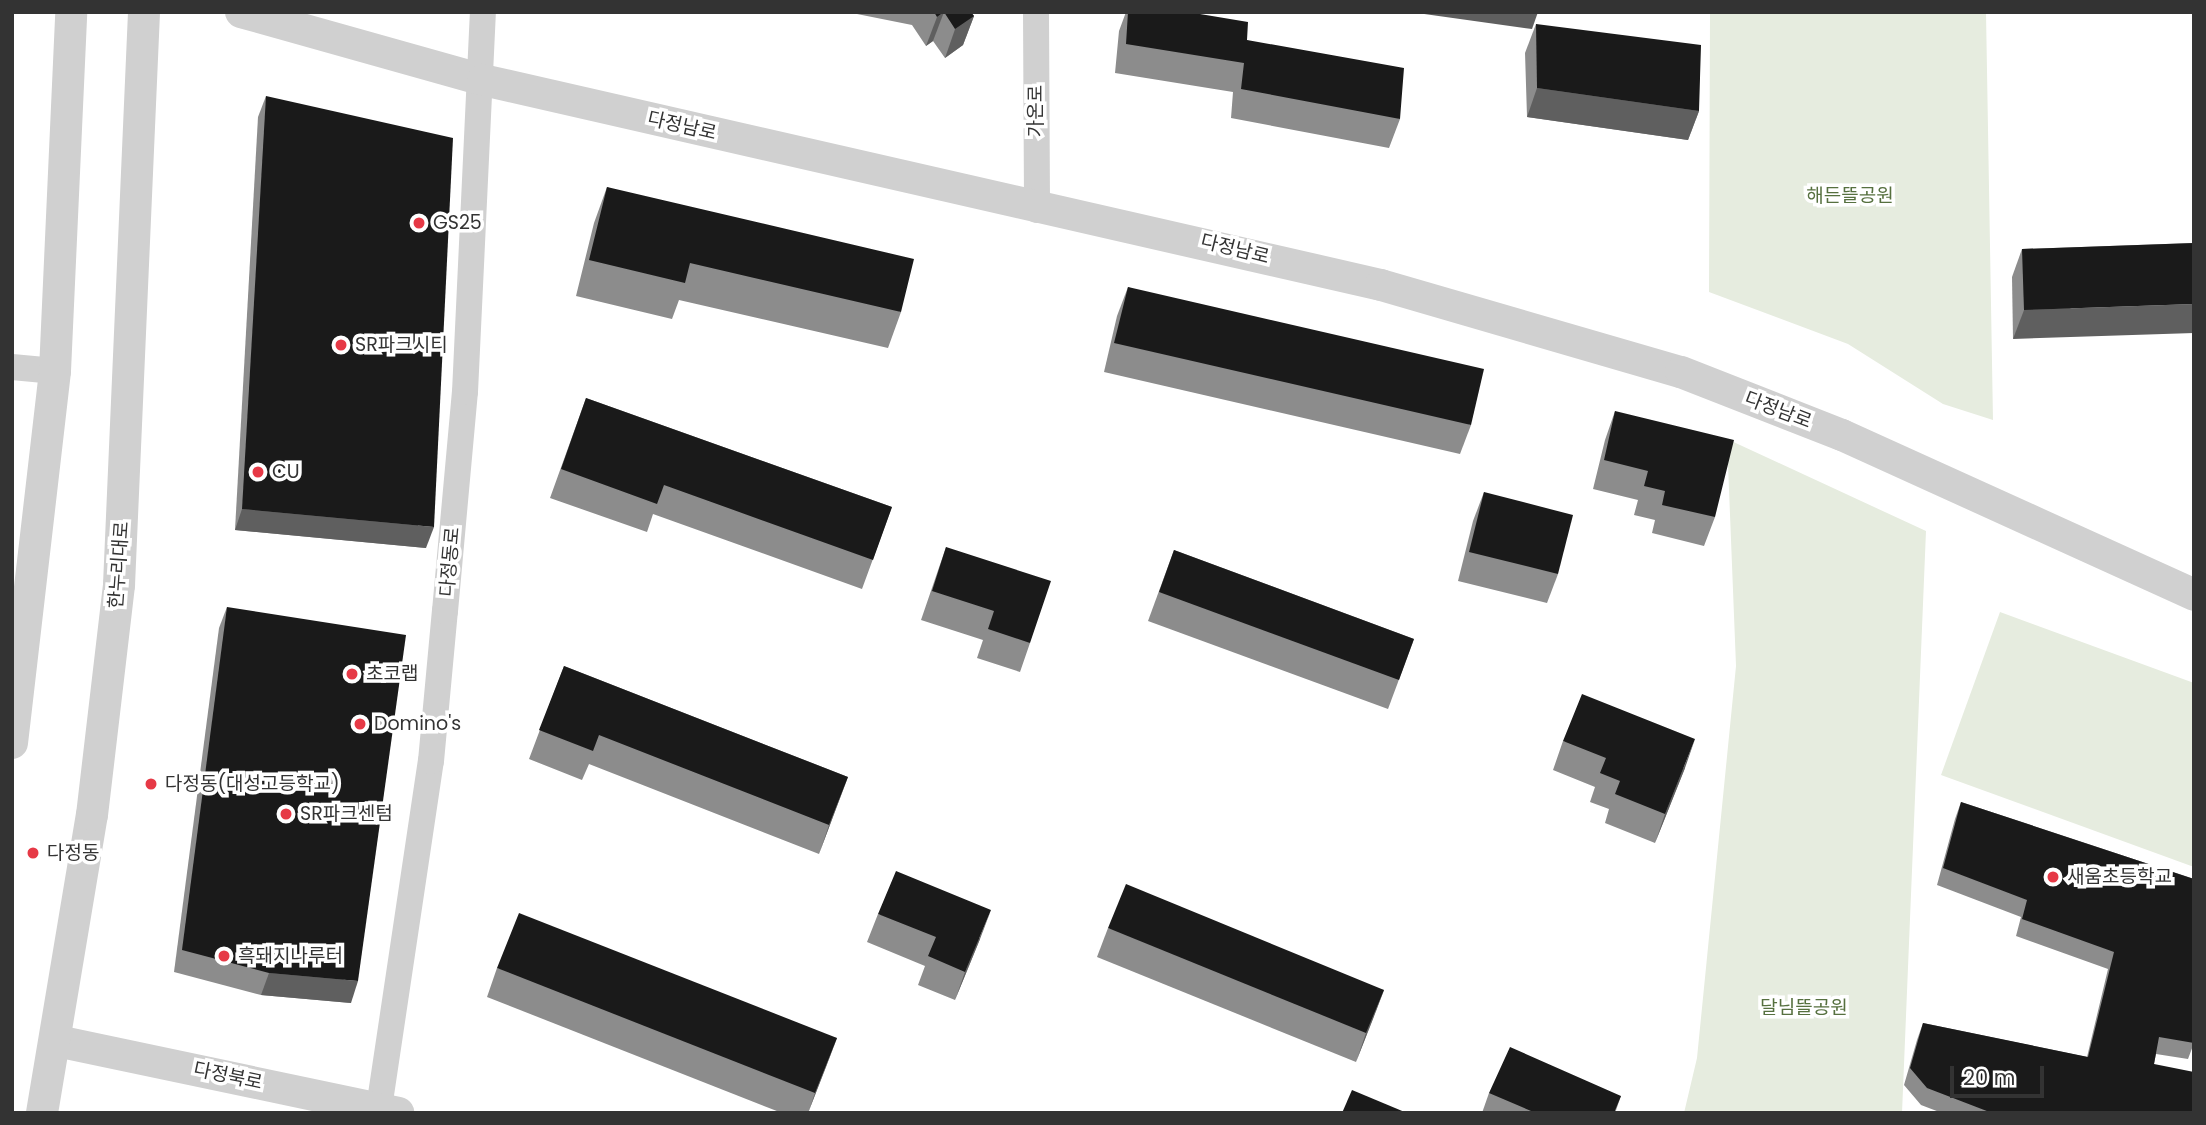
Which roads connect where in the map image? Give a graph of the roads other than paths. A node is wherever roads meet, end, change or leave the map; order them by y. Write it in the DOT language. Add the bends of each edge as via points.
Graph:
graph roads {
  1 [pos="71,12"];
  2 [pos="144,12"];
  3 [pos="241,12"];
  4 [pos="483,12"];
  5 [pos="1036,12"];
  6 [pos="483,80"];
  7 [pos="1037,210"];
  8 [pos="12,368"];
  9 [pos="55,372"];
  10 [pos="2194,595"];
  11 [pos="12,743"];
  12 [pos="57,1041"];
  13 [pos="388,1110"];
  14 [pos="42,1113"];
  1 -- 9 [label="street"];
  2 -- 12 [label="street, 한누리대로" via="119,585"];
  3 -- 6 [label="street, 다정남로"];
  4 -- 6 [label="street, 다정동로"];
  5 -- 7 [label="street, 가온로"];
  6 -- 7 [label="street, 다정남로"];
  6 -- 13 [label="street, 다정동로" via="465,392 431,761"];
  7 -- 10 [label="street, 다정남로" via="1381,285 1681,372 1842,435"];
  8 -- 9 [label="street"];
  9 -- 11 [label="street"];
  12 -- 13 [label="street, 다정북로"];
  12 -- 14 [label="street, 한누리대로"];
}
